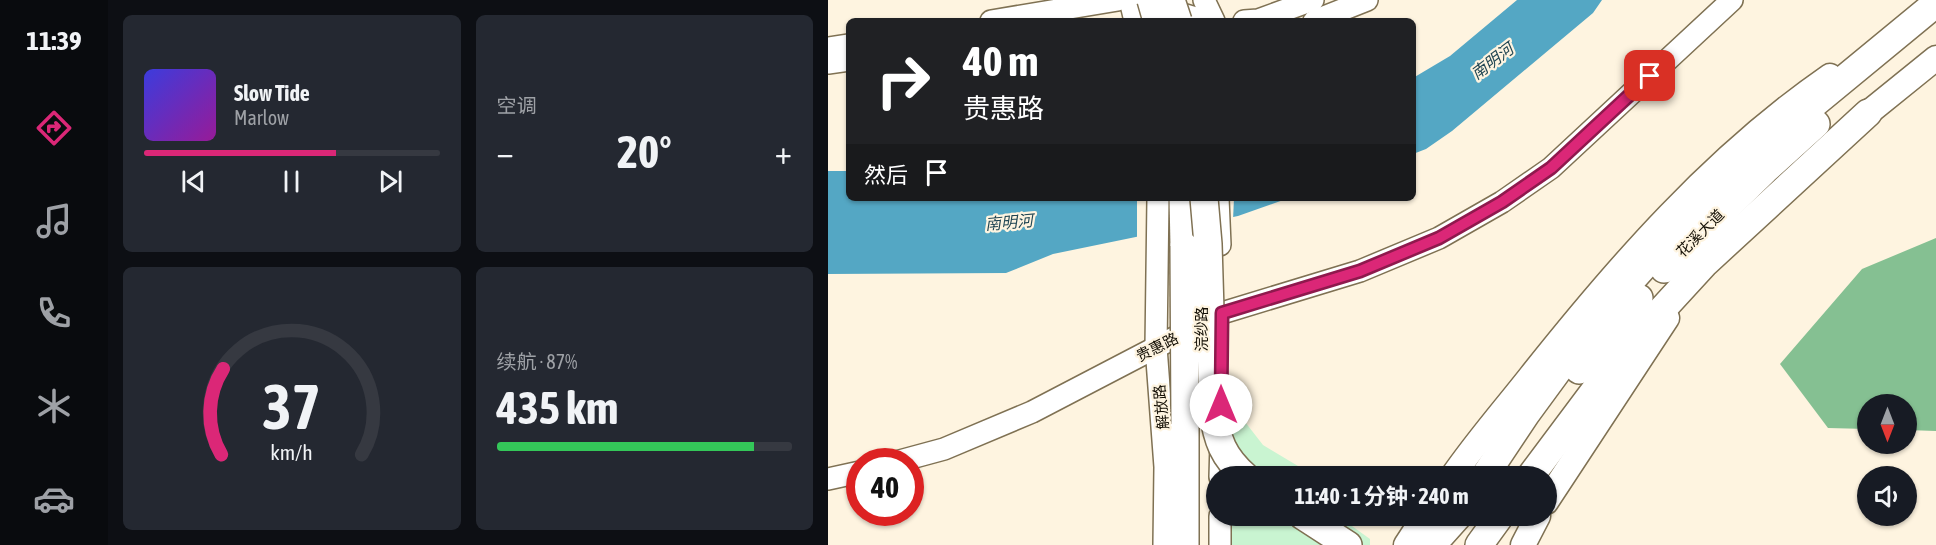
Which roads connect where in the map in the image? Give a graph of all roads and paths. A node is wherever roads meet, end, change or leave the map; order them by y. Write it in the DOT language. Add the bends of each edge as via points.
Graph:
graph roads {
  1 [pos="1118,0"];
  2 [pos="1130,0"];
  3 [pos="1135,0"];
  4 [pos="1150,0"];
  5 [pos="1171,0"];
  6 [pos="1204,0"];
  7 [pos="1313,0"];
  8 [pos="1367,0"];
  9 [pos="1732,0"];
  10 [pos="1935,10"];
  11 [pos="1009,18"];
  12 [pos="1134,18"];
  13 [pos="1155,18"];
  14 [pos="1178,18"];
  15 [pos="1196,18"];
  16 [pos="1213,18"];
  17 [pos="1264,18"];
  18 [pos="1322,18"];
  19 [pos="846,45"];
  20 [pos="828,48"];
  21 [pos="1936,58"];
  22 [pos="846,60"];
  23 [pos="828,63"];
  24 [pos="1868,113"];
  25 [pos="1158,201"];
  26 [pos="1183,201"];
  27 [pos="1218,201"];
  28 [pos="1202,206"];
  29 [pos="1704,264"];
  30 [pos="1222,313"];
  31 [pos="1156,347"];
  32 [pos="1555,445"];
  33 [pos="924,454"];
  34 [pos="1221,466"];
  35 [pos="1235,466"];
  36 [pos="1461,466"];
  37 [pos="1491,466"];
  38 [pos="1508,466"];
  39 [pos="1539,466"];
  40 [pos="1544,466"];
  41 [pos="846,475"];
  42 [pos="828,479"];
  43 [pos="1557,485"];
  44 [pos="1220,526"];
  45 [pos="1319,526"];
  46 [pos="1418,526"];
  47 [pos="1449,526"];
  48 [pos="1466,526"];
  49 [pos="1493,526"];
  50 [pos="1512,526"];
  51 [pos="1533,526"];
  52 [pos="1164,545"];
  53 [pos="1185,545"];
  54 [pos="1201,545"];
  55 [pos="1220,545"];
  56 [pos="1348,545"];
  57 [pos="1406,545"];
  58 [pos="1424,545"];
  59 [pos="1454,545"];
  60 [pos="1479,545"];
  61 [pos="1502,545"];
  62 [pos="1523,545"];
  1 -- 11 [label="street"];
  2 -- 12 [label="street"];
  3 -- 15 [label="street"];
  4 -- 13 [label="highway, bridge"];
  5 -- 14 [label="highway, bridge"];
  6 -- 16 [label="street"];
  7 -- 17 [label="street"];
  8 -- 18 [label="street"];
  9 -- 30 [label="street, 贵惠路" via="1551,168 1502,202 1439,238 1360,271"];
  10 -- 36 [label="main road" via="1795,101 1678,204 1581,313"];
  10 -- 37 [label="highway" via="1753,154 1690,215 1592,324"];
  10 -- 38 [label="highway, 花溪大道" via="1764,170 1644,291"];
  19 -- 20 [label="street"];
  21 -- 24 [label="main road, 花溪大道"];
  22 -- 23 [label="street"];
  24 -- 29 [label="highway, 花溪大道"];
  25 -- 31 [label="street, 解放路"];
  26 -- 53 [label="highway, 浣纱路, bridge"];
  27 -- 30 [label="street"];
  28 -- 35 [label="highway, bridge" via="1208,243 1213,411 1216,434"];
  28 -- 54 [label="highway, 浣纱路"];
  29 -- 32 [label="highway, 花溪大道" via="1625,350"];
  29 -- 43 [label="main road"];
  30 -- 31 [label="street, 贵惠路"];
  30 -- 34 [label="street"];
  31 -- 33 [label="street, 贵惠路" via="1032,412"];
  31 -- 52 [label="street, 解放路" via="1166,467"];
  32 -- 39 [label="highway, 花溪大道"];
  32 -- 40 [label="highway"];
  41 -- 42 [label="street"];
  44 -- 55 [label="street"];
  45 -- 56 [label="highway"];
  46 -- 57 [label="main road"];
  47 -- 58 [label="highway"];
  48 -- 59 [label="highway"];
  49 -- 60 [label="highway"];
  50 -- 61 [label="highway"];
  51 -- 62 [label="main road"];
}
